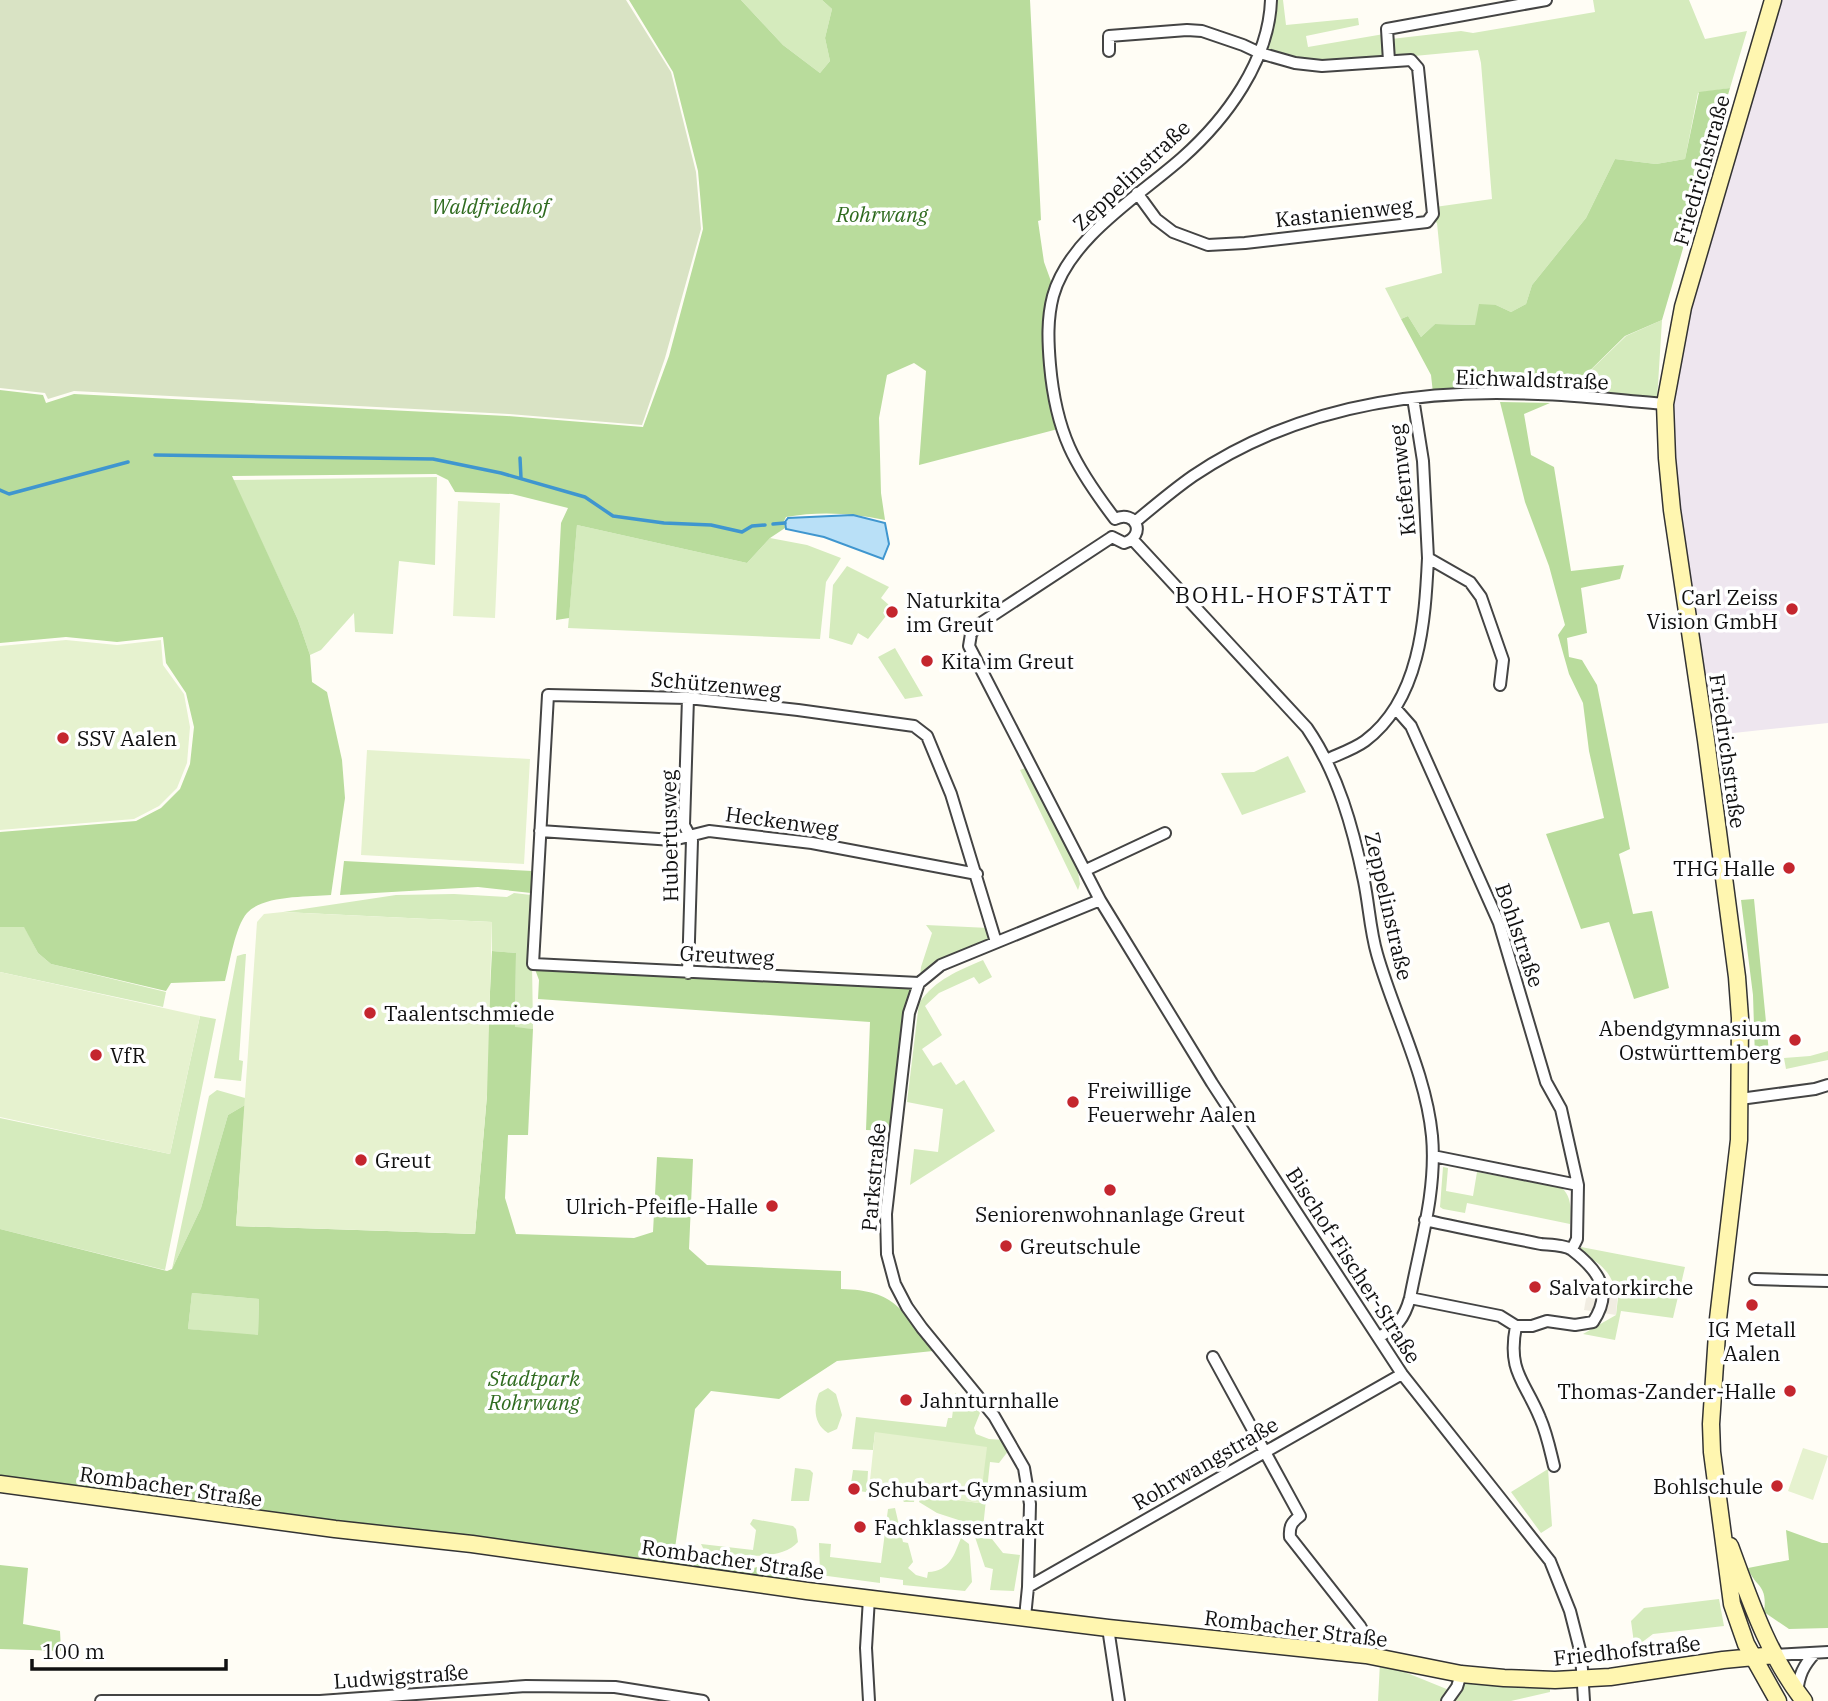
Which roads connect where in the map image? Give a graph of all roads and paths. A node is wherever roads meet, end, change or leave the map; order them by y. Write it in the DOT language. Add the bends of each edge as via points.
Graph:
graph roads {
  1 [pos="1271,0"];
  2 [pos="1546,0"];
  3 [pos="1773,0"];
  4 [pos="1109,51"];
  5 [pos="1260,53"];
  6 [pos="1389,61"];
  7 [pos="1137,194"];
  8 [pos="1413,398"];
  9 [pos="1665,404"];
  10 [pos="1115,519"];
  11 [pos="1135,522"];
  12 [pos="1112,537"];
  13 [pos="1132,540"];
  14 [pos="1428,558"];
  15 [pos="1500,685"];
  16 [pos="688,698"];
  17 [pos="1396,709"];
  18 [pos="1326,760"];
  19 [pos="540,831"];
  20 [pos="1165,833"];
  21 [pos="690,836"];
  22 [pos="1086,870"];
  23 [pos="977,874"];
  24 [pos="1100,900"];
  25 [pos="996,942"];
  26 [pos="533,964"];
  27 [pos="688,972"];
  28 [pos="919,983"];
  29 [pos="1828,1085"];
  30 [pos="1740,1099"];
  31 [pos="1433,1156"];
  32 [pos="1578,1185"];
  33 [pos="1425,1220"];
  34 [pos="1572,1250"];
  35 [pos="1755,1279"];
  36 [pos="1828,1281"];
  37 [pos="1410,1298"];
  38 [pos="1516,1326"];
  39 [pos="1379,1337"];
  40 [pos="1213,1357"];
  41 [pos="1402,1374"];
  42 [pos="1265,1451"];
  43 [pos="1554,1466"];
  44 [pos="0,1484"];
  45 [pos="1721,1521"];
  46 [pos="1028,1587"];
  47 [pos="869,1598"];
  48 [pos="1025,1617"];
  49 [pos="1108,1628"];
  50 [pos="1828,1652"];
  51 [pos="1815,1653"];
  52 [pos="1366,1655"];
  53 [pos="1775,1656"];
  54 [pos="1753,1657"];
  55 [pos="1461,1674"];
  56 [pos="1583,1678"];
  57 [pos="1798,1699"];
  58 [pos="101,1701"];
  59 [pos="703,1701"];
  60 [pos="863,1701"];
  61 [pos="869,1701"];
  62 [pos="1119,1701"];
  63 [pos="1447,1701"];
  64 [pos="1584,1701"];
  65 [pos="1778,1701"];
  1 -- 5 [label="street, Zeppelinstraße"];
  2 -- 6 [label="street" via="1387,29"];
  3 -- 9 [label="main road, Friedrichstraße" via="1683,307"];
  4 -- 5 [label="street" via="1109,36 1187,30"];
  5 -- 6 [label="street" via="1322,66"];
  5 -- 7 [label="street, Zeppelinstraße" via="1216,122 1183,157"];
  6 -- 7 [label="street, Kastanienweg" via="1411,60 1418,68 1433,214 1427,222 1208,244 1174,232 1156,219"];
  7 -- 10 [label="street, Zeppelinstraße" via="1076,254 1053,295 1048,325 1051,380 1065,440 1076,464"];
  8 -- 9 [label="street, Eichwaldstraße" via="1529,393"];
  8 -- 11 [label="street, Eichwaldstraße" via="1340,410 1267,435 1192,477"];
  8 -- 14 [label="street, Kiefernweg" via="1426,486"];
  9 -- 30 [label="main road, Friedrichstraße" via="1672,510 1737,977"];
  10 -- 11 [label="street" via="1125,516"];
  10 -- 12 [label="street" via="1110,527"];
  11 -- 13 [label="street" via="1137,533"];
  12 -- 13 [label="street" via="1119,543"];
  12 -- 22 [label="street, Bischof-Fischer-Straße" via="978,625 969,640"];
  13 -- 18 [label="street, Zeppelinstraße" via="1307,728"];
  14 -- 15 [label="street, Kiefernweg" via="1470,582 1481,597 1503,660"];
  14 -- 17 [label="street, Kiefernweg" via="1418,645"];
  16 -- 19 [label="street, Schützenweg" via="548,695"];
  16 -- 21 [label="street, Hubertusweg" via="684,825"];
  16 -- 23 [label="street, Schützenweg" via="914,726 927,736"];
  17 -- 18 [label="street, Kiefernweg" via="1365,741"];
  17 -- 32 [label="street, Bohlstraße" via="1411,726 1499,923 1546,1082 1561,1109"];
  18 -- 31 [label="street, Zeppelinstraße" via="1352,830 1377,953 1425,1097"];
  19 -- 21 [label="street, Heckenweg" via="673,840"];
  19 -- 26 [label="street, Schützenweg"];
  20 -- 22 [label="street"];
  21 -- 23 [label="street, Heckenweg" via="709,831 812,843"];
  21 -- 27 [label="street, Hubertusweg"];
  22 -- 24 [label="street, Bischof-Fischer-Straße"];
  23 -- 25 [label="street, Schützenweg"];
  24 -- 25 [label="street"];
  24 -- 39 [label="street, Bischof-Fischer-Straße" via="1212,1083"];
  25 -- 28 [label="street" via="941,965"];
  26 -- 27 [label="street, Greutweg"];
  27 -- 28 [label="street, Greutweg"];
  28 -- 46 [label="street, Parkstraße" via="909,1013 902,1072 886,1214 887,1254 907,1307 994,1416 1024,1468 1030,1504"];
  29 -- 30 [label="street"];
  30 -- 45 [label="main road, Friedrichstraße" via="1711,1424"];
  31 -- 32 [label="street"];
  31 -- 33 [label="street, Zeppelinstraße"];
  32 -- 34 [label="street, Bohlstraße" via="1577,1239"];
  33 -- 34 [label="street"];
  33 -- 37 [label="street, Zeppelinstraße"];
  34 -- 38 [label="street" via="1602,1284 1601,1306 1593,1322"];
  35 -- 36 [label="street"];
  37 -- 38 [label="street" via="1500,1316"];
  37 -- 39 [label="street, Zeppelinstraße" via="1397,1326"];
  38 -- 43 [label="street" via="1514,1364 1541,1420"];
  39 -- 41 [label="street, Bischof-Fischer-Straße"];
  40 -- 42 [label="street"];
  41 -- 42 [label="street, Rohrwangstraße"];
  41 -- 56 [label="street, Bischof-Fischer-Straße" via="1550,1561 1570,1611"];
  42 -- 46 [label="street, Rohrwangstraße"];
  42 -- 52 [label="street" via="1300,1516 1289,1529 1290,1536 1360,1626 1366,1637"];
  44 -- 47 [label="main road, Rombacher Straße"];
  45 -- 53 [label="main road, Friedrichstraße"];
  45 -- 54 [label="main road, Friedrichstraße" via="1732,1604"];
  46 -- 48 [label="street, Parkstraße"];
  47 -- 48 [label="main road, Rombacher Straße"];
  47 -- 61 [label="street"];
  48 -- 49 [label="main road, Rombacher Straße"];
  49 -- 52 [label="main road, Rombacher Straße"];
  49 -- 62 [label="street"];
  50 -- 51 [label="street, Friedhofstraße"];
  51 -- 53 [label="street, Friedhofstraße"];
  51 -- 57 [label="street, Friedrichstraße" via="1803,1666"];
  52 -- 55 [label="main road, Rombacher Straße"];
  53 -- 54 [label="main road, Friedhofstraße"];
  53 -- 57 [label="main road, Friedrichstraße"];
  54 -- 56 [label="main road, Friedhofstraße"];
  54 -- 65 [label="main road, Friedrichstraße"];
  55 -- 56 [label="main road, Friedhofstraße" via="1526,1680"];
  55 -- 63 [label="street"];
  56 -- 64 [label="street, Bischof-Fischer-Straße"];
  58 -- 59 [label="street, Ludwigstraße" via="320,1701 526,1686 615,1686"];
  60 -- 61 [label="street"];
}
